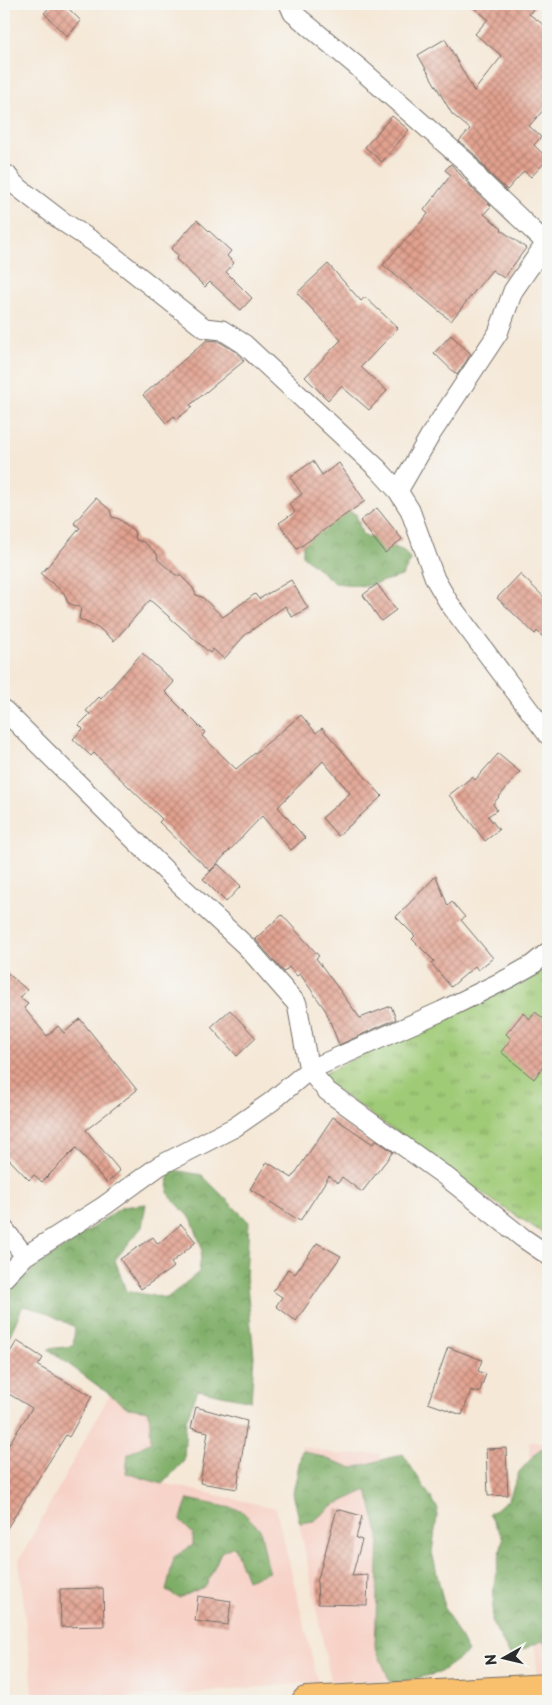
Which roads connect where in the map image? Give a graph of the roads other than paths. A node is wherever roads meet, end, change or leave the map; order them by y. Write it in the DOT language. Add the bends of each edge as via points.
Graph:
graph roads {
  1 [pos="289,4"];
  2 [pos="4,178"];
  3 [pos="547,242"];
  4 [pos="398,491"];
  5 [pos="4,710"];
  6 [pos="548,735"];
  7 [pos="548,952"];
  8 [pos="309,1070"];
  9 [pos="4,1229"];
  10 [pos="25,1256"];
  11 [pos="548,1256"];
  12 [pos="4,1278"];
  13 [pos="548,1688"];
  14 [pos="320,1701"];
  1 -- 3 [label="street" via="294,13 466,162 480,180"];
  2 -- 4 [label="street" via="7,175 62,222 103,248 199,324 222,330 244,344"];
  3 -- 4 [label="street" via="513,291 498,333 431,434"];
  4 -- 6 [label="street" via="410,510 435,579 449,603"];
  5 -- 8 [label="street" via="247,947 297,1004"];
  7 -- 8 [label="street" via="501,982"];
  8 -- 10 [label="street" via="235,1127 159,1166 104,1206"];
  8 -- 11 [label="street" via="328,1091"];
  9 -- 10 [label="street"];
  10 -- 12 [label="street"];
  13 -- 14 [label="main road"];
}
